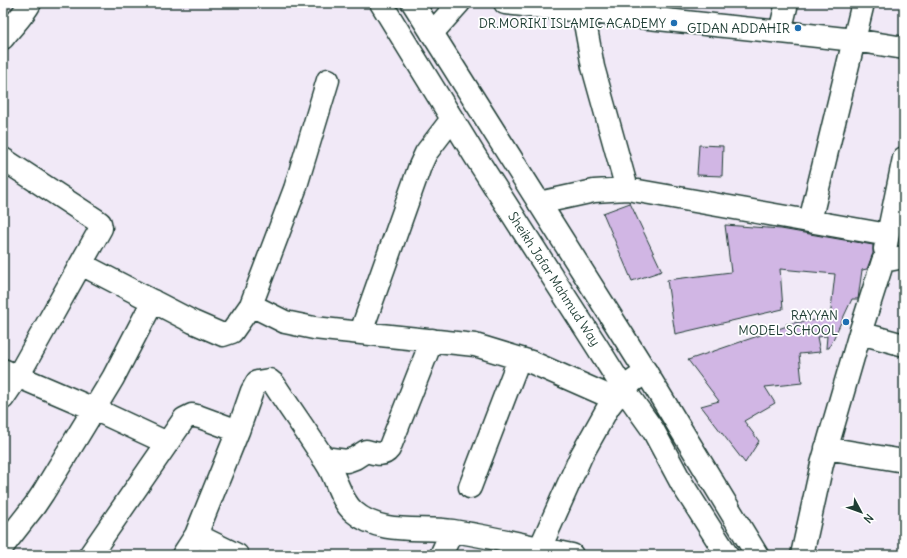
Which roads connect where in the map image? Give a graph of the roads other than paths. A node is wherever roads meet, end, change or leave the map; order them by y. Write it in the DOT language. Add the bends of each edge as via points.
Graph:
graph roads {
  1 [pos="30,3"];
  2 [pos="381,3"];
  3 [pos="413,3"];
  4 [pos="459,3"];
  5 [pos="505,3"];
  6 [pos="787,3"];
  7 [pos="863,3"];
  8 [pos="583,12"];
  9 [pos="780,32"];
  10 [pos="432,33"];
  11 [pos="3,38"];
  12 [pos="854,40"];
  13 [pos="904,48"];
  14 [pos="328,80"];
  15 [pos="452,119"];
  16 [pos="904,158"];
  17 [pos="3,159"];
  18 [pos="627,189"];
  19 [pos="539,203"];
  20 [pos="810,221"];
  21 [pos="888,235"];
  22 [pos="894,259"];
  23 [pos="81,264"];
  24 [pos="153,301"];
  25 [pos="252,305"];
  26 [pos="361,332"];
  27 [pos="860,333"];
  28 [pos="432,340"];
  29 [pos="904,345"];
  30 [pos="519,359"];
  31 [pos="646,372"];
  32 [pos="11,373"];
  33 [pos="619,393"];
  34 [pos="3,398"];
  35 [pos="94,409"];
  36 [pos="238,431"];
  37 [pos="167,443"];
  38 [pos="826,448"];
  39 [pos="323,458"];
  40 [pos="904,461"];
  41 [pos="470,487"];
  42 [pos="452,531"];
  43 [pos="196,535"];
  44 [pos="3,546"];
  45 [pos="539,552"];
  46 [pos="90,555"];
  47 [pos="183,555"];
  48 [pos="237,555"];
  49 [pos="441,555"];
  50 [pos="572,555"];
  51 [pos="727,555"];
  52 [pos="757,555"];
  53 [pos="802,555"];
  1 -- 11 [label="street"];
  2 -- 15 [label="street, Sheikh Jafar Mahmud Way"];
  3 -- 10 [label="street, Sheikh Jafar Mahmud Way"];
  4 -- 10 [label="street"];
  5 -- 8 [label="street"];
  6 -- 9 [label="street"];
  7 -- 12 [label="street"];
  8 -- 9 [label="street"];
  8 -- 18 [label="street" via="593,67"];
  9 -- 12 [label="street"];
  10 -- 19 [label="street, Sheikh Jafar Mahmud Way"];
  12 -- 13 [label="street"];
  12 -- 20 [label="street"];
  14 -- 25 [label="street" via="295,189"];
  15 -- 26 [label="street" via="426,153 420,166"];
  15 -- 33 [label="street, Sheikh Jafar Mahmud Way" via="598,348"];
  16 -- 21 [label="street"];
  17 -- 23 [label="street" via="100,224 100,232"];
  18 -- 19 [label="street" via="594,191"];
  18 -- 20 [label="street"];
  19 -- 31 [label="street, Sheikh Jafar Mahmud Way"];
  20 -- 21 [label="street"];
  21 -- 22 [label="street"];
  22 -- 27 [label="street"];
  23 -- 24 [label="street"];
  23 -- 32 [label="street"];
  24 -- 25 [label="street" via="223,335 232,332"];
  24 -- 35 [label="street"];
  25 -- 26 [label="street" via="285,322"];
  26 -- 28 [label="street"];
  27 -- 29 [label="street"];
  27 -- 38 [label="street"];
  28 -- 30 [label="street" via="476,345"];
  28 -- 39 [label="street" via="386,453 366,451 347,460"];
  30 -- 33 [label="street"];
  30 -- 41 [label="street"];
  31 -- 33 [label="street"];
  31 -- 52 [label="street, Sheikh Jafar Mahmud Way"];
  32 -- 34 [label="street"];
  32 -- 35 [label="street"];
  33 -- 45 [label="street" via="581,456"];
  33 -- 51 [label="street, Sheikh Jafar Mahmud Way" via="652,430 682,484"];
  35 -- 37 [label="street"];
  35 -- 44 [label="street" via="36,505"];
  36 -- 37 [label="street" via="192,415 184,419"];
  36 -- 39 [label="street" via="252,391 258,382 269,380"];
  36 -- 43 [label="street"];
  37 -- 46 [label="street"];
  38 -- 40 [label="street"];
  38 -- 53 [label="street"];
  39 -- 42 [label="street" via="350,508 376,525"];
  42 -- 45 [label="street"];
  42 -- 49 [label="street"];
  43 -- 47 [label="street"];
  43 -- 48 [label="street"];
  45 -- 50 [label="street"];
}
